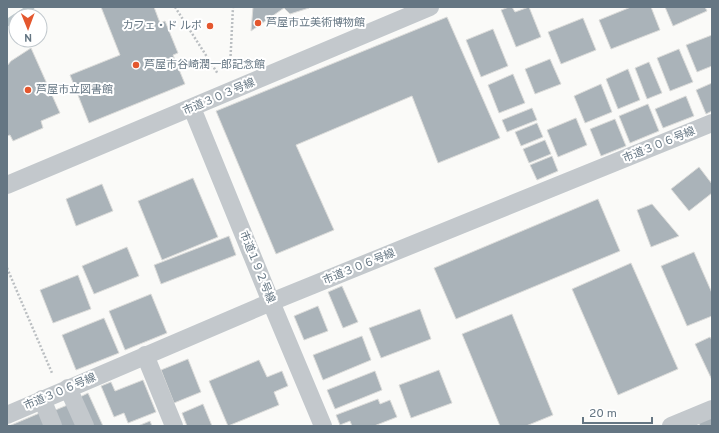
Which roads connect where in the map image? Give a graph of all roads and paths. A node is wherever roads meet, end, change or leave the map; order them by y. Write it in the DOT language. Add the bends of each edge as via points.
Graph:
graph roads {
  1 [pos="175,7"];
  2 [pos="233,7"];
  3 [pos="430,7"];
  4 [pos="229,92"];
  5 [pos="192,108"];
  6 [pos="712,123"];
  7 [pos="7,185"];
  8 [pos="7,268"];
  9 [pos="271,302"];
  10 [pos="145,356"];
  11 [pos="64,390"];
  12 [pos="42,400"];
  13 [pos="712,409"];
  14 [pos="7,415"];
  15 [pos="53,426"];
  16 [pos="85,426"];
  17 [pos="174,426"];
  18 [pos="324,426"];
  19 [pos="671,426"];
  1 -- 4 [label="path"];
  2 -- 4 [label="path"];
  3 -- 4 [label="street, 市道３０３号線"];
  4 -- 5 [label="street, 市道３０３号線"];
  5 -- 7 [label="street, 市道３０３号線"];
  5 -- 9 [label="street, 市道１９２号線"];
  6 -- 9 [label="street, 市道３０６号線"];
  8 -- 11 [label="path"];
  9 -- 10 [label="street, 市道３０６号線"];
  9 -- 18 [label="street, 市道１９２号線"];
  10 -- 11 [label="street, 市道３０６号線"];
  10 -- 17 [label="street"];
  11 -- 12 [label="street, 市道３０６号線"];
  11 -- 16 [label="street"];
  12 -- 14 [label="street, 市道３０６号線"];
  12 -- 15 [label="street"];
  13 -- 19 [label="street"];
}
